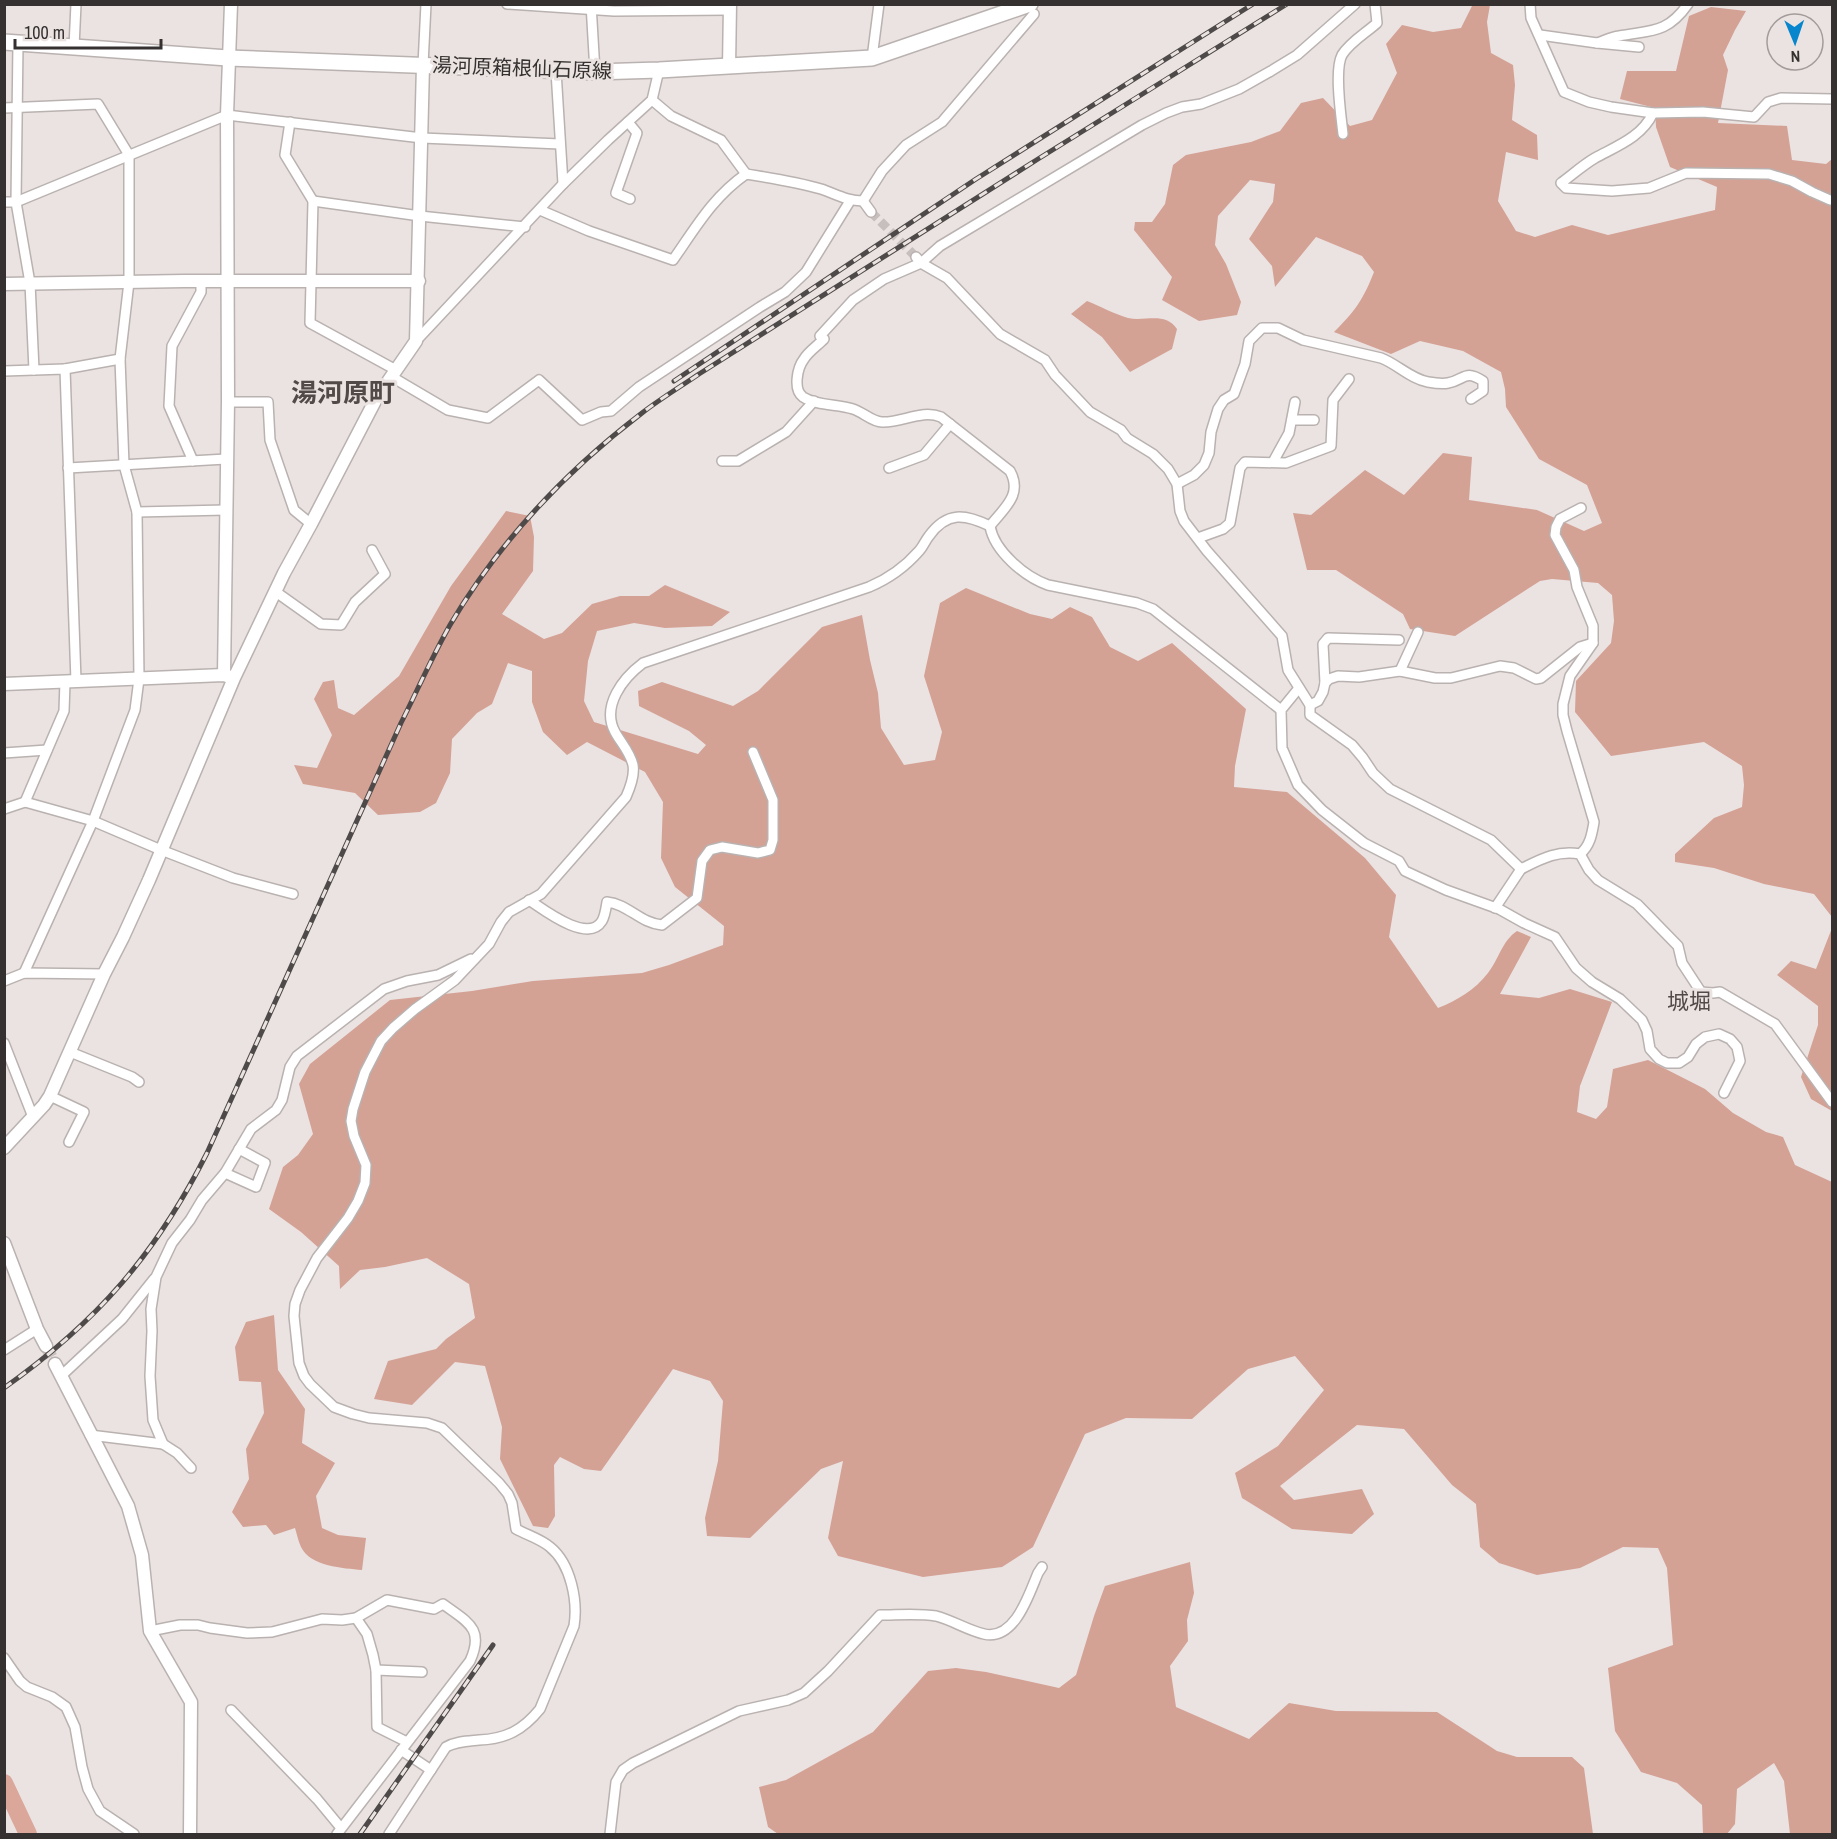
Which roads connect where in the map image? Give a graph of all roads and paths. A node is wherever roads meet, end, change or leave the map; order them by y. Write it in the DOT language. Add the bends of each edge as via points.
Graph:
graph roads {
  1 [pos="76,4"];
  2 [pos="231,4"];
  3 [pos="426,4"];
  4 [pos="507,4"];
  5 [pos="879,4"];
  6 [pos="1355,4"];
  7 [pos="1375,4"];
  8 [pos="1530,4"];
  9 [pos="1688,4"];
  10 [pos="591,7"];
  11 [pos="730,7"];
  12 [pos="1032,9"];
  13 [pos="1540,35"];
  14 [pos="11,43"];
  15 [pos="1597,44"];
  16 [pos="74,47"];
  17 [pos="1639,47"];
  18 [pos="228,57"];
  19 [pos="872,58"];
  20 [pos="423,66"];
  21 [pos="729,68"];
  22 [pos="556,70"];
  23 [pos="658,70"];
  24 [pos="595,72"];
  25 [pos="1833,99"];
  26 [pos="652,100"];
  27 [pos="17,107"];
  28 [pos="4,108"];
  29 [pos="1653,113"];
  30 [pos="227,115"];
  31 [pos="290,122"];
  32 [pos="628,122"];
  33 [pos="1343,134"];
  34 [pos="422,138"];
  35 [pos="560,144"];
  36 [pos="129,155"];
  37 [pos="746,174"];
  38 [pos="563,184"];
  39 [pos="630,198"];
  40 [pos="1830,200"];
  41 [pos="313,201"];
  42 [pos="850,201"];
  43 [pos="862,201"];
  44 [pos="4,202"];
  45 [pos="16,202"];
  46 [pos="540,210"];
  47 [pos="871,212"];
  48 [pos="420,216"];
  49 [pos="525,227"];
  50 [pos="919,260"];
  51 [pos="201,281"];
  52 [pos="228,281"];
  53 [pos="311,281"];
  54 [pos="419,281"];
  55 [pos="129,282"];
  56 [pos="30,283"];
  57 [pos="4,284"];
  58 [pos="834,329"];
  59 [pos="824,339"];
  60 [pos="416,341"];
  61 [pos="120,359"];
  62 [pos="65,369"];
  63 [pos="34,370"];
  64 [pos="4,371"];
  65 [pos="394,374"];
  66 [pos="1349,379"];
  67 [pos="1471,399"];
  68 [pos="814,401"];
  69 [pos="228,402"];
  70 [pos="1295,402"];
  71 [pos="1292,420"];
  72 [pos="1314,420"];
  73 [pos="951,424"];
  74 [pos="226,459"];
  75 [pos="193,461"];
  76 [pos="722,461"];
  77 [pos="1272,462"];
  78 [pos="124,465"];
  79 [pos="68,468"];
  80 [pos="889,468"];
  81 [pos="1177,484"];
  82 [pos="1581,508"];
  83 [pos="226,510"];
  84 [pos="137,512"];
  85 [pos="311,524"];
  86 [pos="990,526"];
  87 [pos="1198,538"];
  88 [pos="372,550"];
  89 [pos="276,592"];
  90 [pos="1418,633"];
  91 [pos="1399,639"];
  92 [pos="1593,644"];
  93 [pos="1400,671"];
  94 [pos="229,676"];
  95 [pos="139,679"];
  96 [pos="71,682"];
  97 [pos="1325,683"];
  98 [pos="4,684"];
  99 [pos="1299,688"];
  100 [pos="1310,705"];
  101 [pos="1281,710"];
  102 [pos="47,750"];
  103 [pos="753,752"];
  104 [pos="4,753"];
  105 [pos="25,802"];
  106 [pos="4,809"];
  107 [pos="93,821"];
  108 [pos="160,850"];
  109 [pos="1580,854"];
  110 [pos="1521,869"];
  111 [pos="293,894"];
  112 [pos="529,900"];
  113 [pos="1495,908"];
  114 [pos="478,955"];
  115 [pos="24,973"];
  116 [pos="104,974"];
  117 [pos="4,981"];
  118 [pos="4,1043"];
  119 [pos="70,1052"];
  120 [pos="139,1082"];
  121 [pos="1724,1093"];
  122 [pos="50,1096"];
  123 [pos="1833,1102"];
  124 [pos="33,1117"];
  125 [pos="69,1142"];
  126 [pos="4,1148"];
  127 [pos="239,1149"];
  128 [pos="225,1173"];
  129 [pos="4,1243"];
  130 [pos="156,1277"];
  131 [pos="37,1329"];
  132 [pos="46,1346"];
  133 [pos="4,1350"];
  134 [pos="55,1364"];
  135 [pos="61,1376"];
  136 [pos="90,1435"];
  137 [pos="163,1444"];
  138 [pos="191,1468"];
  139 [pos="1042,1567"];
  140 [pos="356,1618"];
  141 [pos="150,1631"];
  142 [pos="4,1658"];
  143 [pos="376,1670"];
  144 [pos="422,1672"];
  145 [pos="231,1710"];
  146 [pos="404,1746"];
  147 [pos="431,1770"];
  148 [pos="339,1831"];
  149 [pos="134,1834"];
  150 [pos="190,1834"];
  151 [pos="389,1834"];
  152 [pos="610,1834"];
  1 -- 16 [label="street"];
  2 -- 18 [label="street"];
  3 -- 20 [label="street"];
  4 -- 10 [label="street"];
  5 -- 19 [label="street"];
  6 -- 50 [label="street" via="1297,55 1271,71 1239,89 1142,125"];
  7 -- 33 [label="street" via="1377,23 1341,56 1338,88"];
  8 -- 13 [label="street" via="1531,18"];
  9 -- 15 [label="street" via="1670,24 1656,31 1616,36"];
  10 -- 11 [label="street"];
  10 -- 24 [label="street"];
  11 -- 21 [label="street"];
  12 -- 19 [label="main road, 湯河原箱根仙石原線"];
  12 -- 43 [label="street" via="942,122 906,145"];
  13 -- 15 [label="street"];
  13 -- 29 [label="street" via="1564,92 1589,102"];
  14 -- 16 [label="main road, 湯河原箱根仙石原線"];
  14 -- 27 [label="street"];
  15 -- 17 [label="street"];
  16 -- 18 [label="main road, 湯河原箱根仙石原線"];
  18 -- 20 [label="main road, 湯河原箱根仙石原線"];
  18 -- 30 [label="street"];
  19 -- 21 [label="main road, 湯河原箱根仙石原線"];
  20 -- 22 [label="main road, 湯河原箱根仙石原線"];
  20 -- 34 [label="street"];
  21 -- 23 [label="main road, 湯河原箱根仙石原線"];
  22 -- 24 [label="main road, 湯河原箱根仙石原線"];
  22 -- 35 [label="street"];
  23 -- 24 [label="main road, 湯河原箱根仙石原線"];
  23 -- 26 [label="street"];
  25 -- 29 [label="street" via="1781,98 1768,102 1754,117"];
  26 -- 32 [label="street"];
  26 -- 37 [label="street" via="672,116 721,140"];
  27 -- 28 [label="street"];
  27 -- 36 [label="street" via="98,104"];
  27 -- 45 [label="street"];
  29 -- 40 [label="street" via="1633,137 1561,183 1566,188 1612,191 1649,188 1686,173 1768,174"];
  30 -- 31 [label="street"];
  30 -- 36 [label="street"];
  30 -- 52 [label="street"];
  31 -- 34 [label="street"];
  31 -- 41 [label="street" via="285,155"];
  32 -- 38 [label="street"];
  32 -- 39 [label="street" via="637,133 616,194"];
  34 -- 35 [label="street"];
  34 -- 48 [label="street"];
  35 -- 38 [label="street"];
  36 -- 45 [label="street"];
  36 -- 55 [label="street"];
  37 -- 42 [label="street" via="786,180"];
  37 -- 46 [label="street" via="728,186 708,208 673,260"];
  38 -- 46 [label="street"];
  41 -- 48 [label="street"];
  41 -- 53 [label="street"];
  42 -- 43 [label="street"];
  42 -- 65 [label="street" via="806,272 785,292 639,387 612,411 582,420 539,380 488,418 448,411"];
  43 -- 47 [label="street"];
  44 -- 45 [label="street"];
  45 -- 56 [label="street"];
  46 -- 49 [label="street"];
  48 -- 49 [label="street"];
  48 -- 54 [label="street"];
  49 -- 60 [label="street"];
  50 -- 59 [label="street" via="853,300 820,336"];
  50 -- 81 [label="street" via="947,278 1000,334 1045,360 1090,412 1153,454"];
  51 -- 52 [label="street"];
  51 -- 55 [label="street"];
  51 -- 75 [label="street" via="201,292 172,346 169,406"];
  52 -- 53 [label="street"];
  52 -- 69 [label="street"];
  53 -- 54 [label="street"];
  53 -- 65 [label="street" via="310,323"];
  54 -- 60 [label="street"];
  55 -- 56 [label="street"];
  55 -- 61 [label="street"];
  56 -- 57 [label="street"];
  56 -- 63 [label="street"];
  58 -- 59 [label="street"];
  59 -- 68 [label="street" via="799,369 798,391"];
  60 -- 65 [label="street"];
  61 -- 62 [label="street"];
  61 -- 78 [label="street"];
  62 -- 63 [label="street"];
  62 -- 79 [label="street"];
  63 -- 64 [label="street"];
  65 -- 85 [label="street" via="376,399"];
  66 -- 77 [label="street" via="1333,400 1331,446 1286,463"];
  67 -- 81 [label="street" via="1483,391 1483,381 1475,375 1465,375 1448,384 1426,382 1381,358 1303,340 1278,328 1262,328 1249,341 1233,394 1218,409 1204,465"];
  68 -- 73 [label="street" via="854,409 879,422 934,414"];
  68 -- 76 [label="street" via="786,432 738,461"];
  69 -- 74 [label="street"];
  69 -- 85 [label="street" via="267,402 270,440 294,510"];
  70 -- 71 [label="street"];
  71 -- 72 [label="street"];
  71 -- 77 [label="street" via="1289,434"];
  73 -- 80 [label="street" via="924,454"];
  73 -- 86 [label="street" via="1014,478 1014,494"];
  74 -- 75 [label="street"];
  74 -- 83 [label="street"];
  75 -- 78 [label="street"];
  77 -- 87 [label="street" via="1245,462 1240,468 1230,523"];
  78 -- 79 [label="street"];
  78 -- 84 [label="street"];
  79 -- 96 [label="street"];
  81 -- 87 [label="street" via="1180,511"];
  82 -- 92 [label="street" via="1560,519 1555,536 1574,570 1593,626"];
  83 -- 84 [label="street"];
  83 -- 94 [label="street"];
  84 -- 95 [label="street"];
  85 -- 89 [label="street"];
  86 -- 101 [label="street" via="1005,554 1035,580 1153,609"];
  86 -- 112 [label="street" via="961,517 942,520 914,556 884,580 643,663 629,673 611,708 614,731 633,766 626,797 541,894"];
  87 -- 99 [label="street" via="1282,636 1288,670"];
  88 -- 89 [label="street" via="385,574 356,602 341,625 321,624"];
  89 -- 94 [label="street"];
  90 -- 93 [label="street"];
  91 -- 97 [label="street" via="1328,638 1323,644"];
  92 -- 93 [label="street" via="1580,647 1536,679 1500,666 1451,678"];
  92 -- 109 [label="street" via="1569,676 1563,705 1594,822 1591,837"];
  93 -- 97 [label="street" via="1338,676"];
  94 -- 95 [label="street"];
  94 -- 108 [label="street"];
  95 -- 96 [label="street"];
  95 -- 107 [label="street" via="135,710"];
  96 -- 98 [label="street"];
  96 -- 102 [label="street" via="64,711"];
  97 -- 100 [label="street" via="1318,701"];
  99 -- 100 [label="street"];
  99 -- 101 [label="street"];
  100 -- 110 [label="street" via="1310,715 1352,745 1390,789 1491,840"];
  101 -- 113 [label="street" via="1282,748 1298,785 1322,810 1364,843 1399,861 1405,871"];
  102 -- 104 [label="street"];
  102 -- 105 [label="street"];
  103 -- 112 [label="street" via="773,800 770,850 710,850 702,861 697,898 662,925 651,924 607,902 597,927 578,928"];
  105 -- 106 [label="street"];
  105 -- 107 [label="street"];
  107 -- 108 [label="street"];
  107 -- 115 [label="street"];
  108 -- 111 [label="street" via="233,878"];
  108 -- 116 [label="street"];
  109 -- 110 [label="street" via="1545,856"];
  109 -- 123 [label="street" via="1599,880 1637,904 1677,946 1682,963 1701,992 1720,992 1775,1024"];
  110 -- 113 [label="street"];
  112 -- 114 [label="street" via="510,912"];
  113 -- 121 [label="street" via="1555,937 1576,968 1642,1020 1650,1049 1659,1059 1679,1063 1705,1037 1719,1034 1730,1038 1740,1061"];
  114 -- 127 [label="street" via="438,975 384,989 297,1056 276,1110 251,1129"];
  114 -- 147 [label="street" via="455,980 393,1028 381,1041 365,1072 351,1121 366,1165 365,1183 348,1218 317,1258 300,1290 294,1316 304,1376 334,1407 369,1418 428,1423 442,1428 508,1494 516,1529 549,1546 560,1557 570,1578 574,1626 540,1709 513,1733 490,1740 452,1743"];
  115 -- 116 [label="street"];
  115 -- 117 [label="street"];
  116 -- 119 [label="street"];
  118 -- 124 [label="street"];
  119 -- 120 [label="street"];
  119 -- 122 [label="street"];
  122 -- 124 [label="street"];
  122 -- 125 [label="street" via="84,1112"];
  124 -- 126 [label="street"];
  127 -- 128 [label="street"];
  127 -- 128 [label="street" via="265,1162 256,1187"];
  128 -- 130 [label="street" via="172,1243"];
  129 -- 131 [label="street"];
  130 -- 135 [label="street" via="122,1319"];
  130 -- 137 [label="street" via="151,1309 150,1392 153,1420"];
  131 -- 132 [label="street"];
  131 -- 133 [label="street"];
  134 -- 135 [label="street"];
  135 -- 136 [label="street"];
  136 -- 137 [label="street"];
  136 -- 141 [label="street" via="128,1506 142,1555"];
  137 -- 138 [label="street"];
  139 -- 152 [label="street" via="1020,1615 997,1633 986,1635 935,1616 880,1615 804,1693 739,1711 633,1763 616,1782"];
  140 -- 141 [label="street" via="322,1619 272,1632 210,1629 198,1624"];
  140 -- 143 [label="street" via="367,1634"];
  140 -- 146 [label="street" via="387,1600 434,1609 443,1604 473,1626 475,1651 470,1661"];
  141 -- 150 [label="street" via="191,1702"];
  142 -- 149 [label="street" via="27,1687 66,1707 75,1727 88,1789 100,1811"];
  143 -- 144 [label="street"];
  143 -- 146 [label="street" via="377,1727"];
  145 -- 148 [label="street" via="317,1799"];
  146 -- 147 [label="street"];
  146 -- 148 [label="street"];
  147 -- 151 [label="street"];
}
